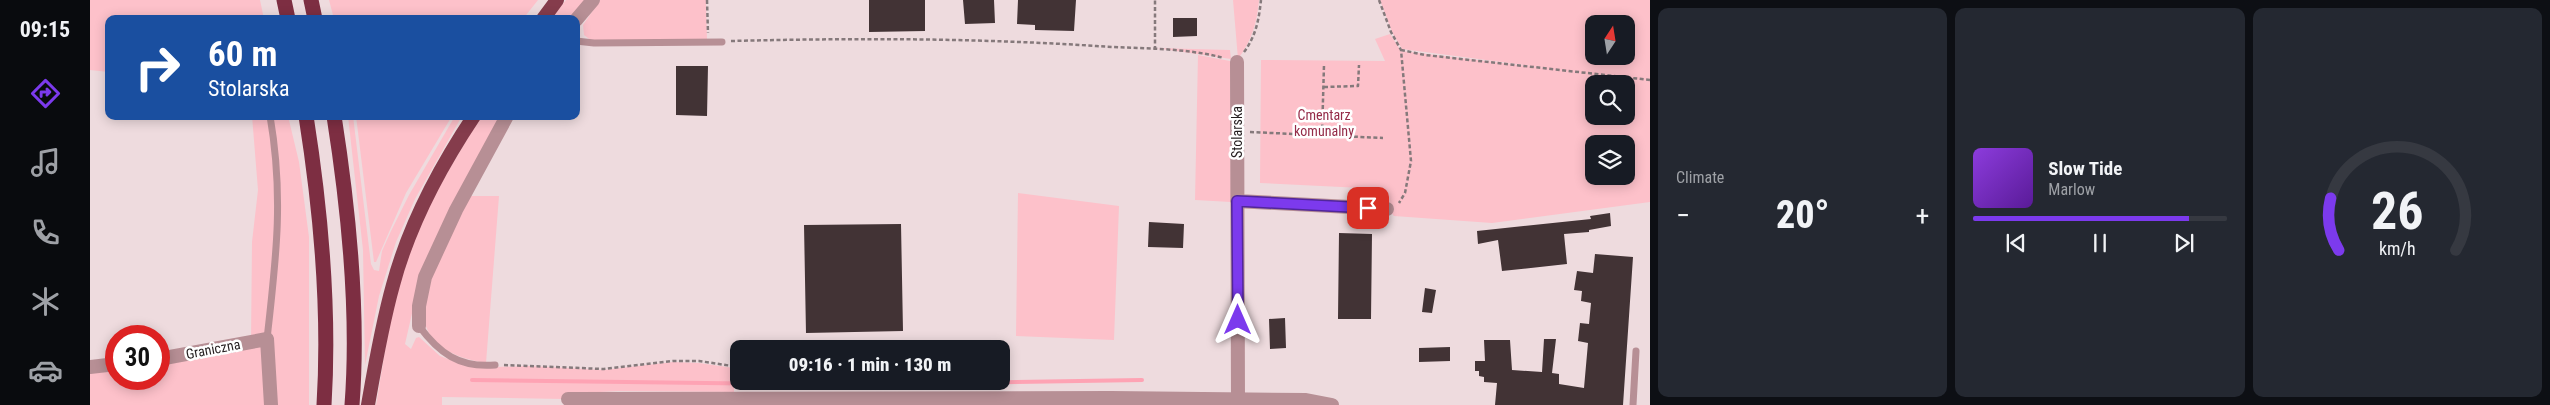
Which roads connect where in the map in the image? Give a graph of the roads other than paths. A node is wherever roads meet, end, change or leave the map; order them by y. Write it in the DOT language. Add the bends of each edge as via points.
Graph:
graph roads {
  1 [pos="284,0"];
  2 [pos="311,0"];
  3 [pos="558,0"];
  4 [pos="593,0"];
  5 [pos="287,15"];
  6 [pos="314,15"];
  7 [pos="546,15"];
  8 [pos="580,15"];
  9 [pos="580,41"];
  10 [pos="722,42"];
  11 [pos="1237,62"];
  12 [pos="270,120"];
  13 [pos="307,120"];
  14 [pos="335,120"];
  15 [pos="472,120"];
  16 [pos="505,120"];
  17 [pos="1237,201"];
  18 [pos="1387,209"];
  19 [pos="419,326"];
  20 [pos="267,339"];
  21 [pos="1636,351"];
  22 [pos="170,357"];
  23 [pos="105,365"];
  24 [pos="495,365"];
  25 [pos="90,367"];
  26 [pos="568,399"];
  27 [pos="1238,400"];
  28 [pos="1220,402"];
  29 [pos="271,405"];
  30 [pos="324,405"];
  31 [pos="352,405"];
  32 [pos="368,405"];
  33 [pos="1332,405"];
  34 [pos="1633,405"];
  1 -- 5 [label="highway"];
  2 -- 6 [label="highway"];
  3 -- 7 [label="highway"];
  4 -- 8 [label="street"];
  9 -- 10 [label="lane"];
  11 -- 17 [label="street, Stolarska"];
  12 -- 20 [label="lane" via="279,190 278,239"];
  13 -- 30 [label="highway" via="321,251 325,327"];
  14 -- 31 [label="highway" via="351,279"];
  15 -- 32 [label="highway" via="437,178 411,231 393,284"];
  16 -- 19 [label="street" via="456,210 425,277"];
  17 -- 18 [label="street"];
  17 -- 27 [label="street, Stolarska"];
  19 -- 24 [label="lane" via="434,347 456,360 480,366"];
  20 -- 22 [label="street, Graniczna"];
  20 -- 29 [label="street"];
  21 -- 34 [label="lane"];
  23 -- 25 [label="street"];
  26 -- 28 [label="street"];
  27 -- 28 [label="street"];
  27 -- 33 [label="street" via="1306,400"];
}
